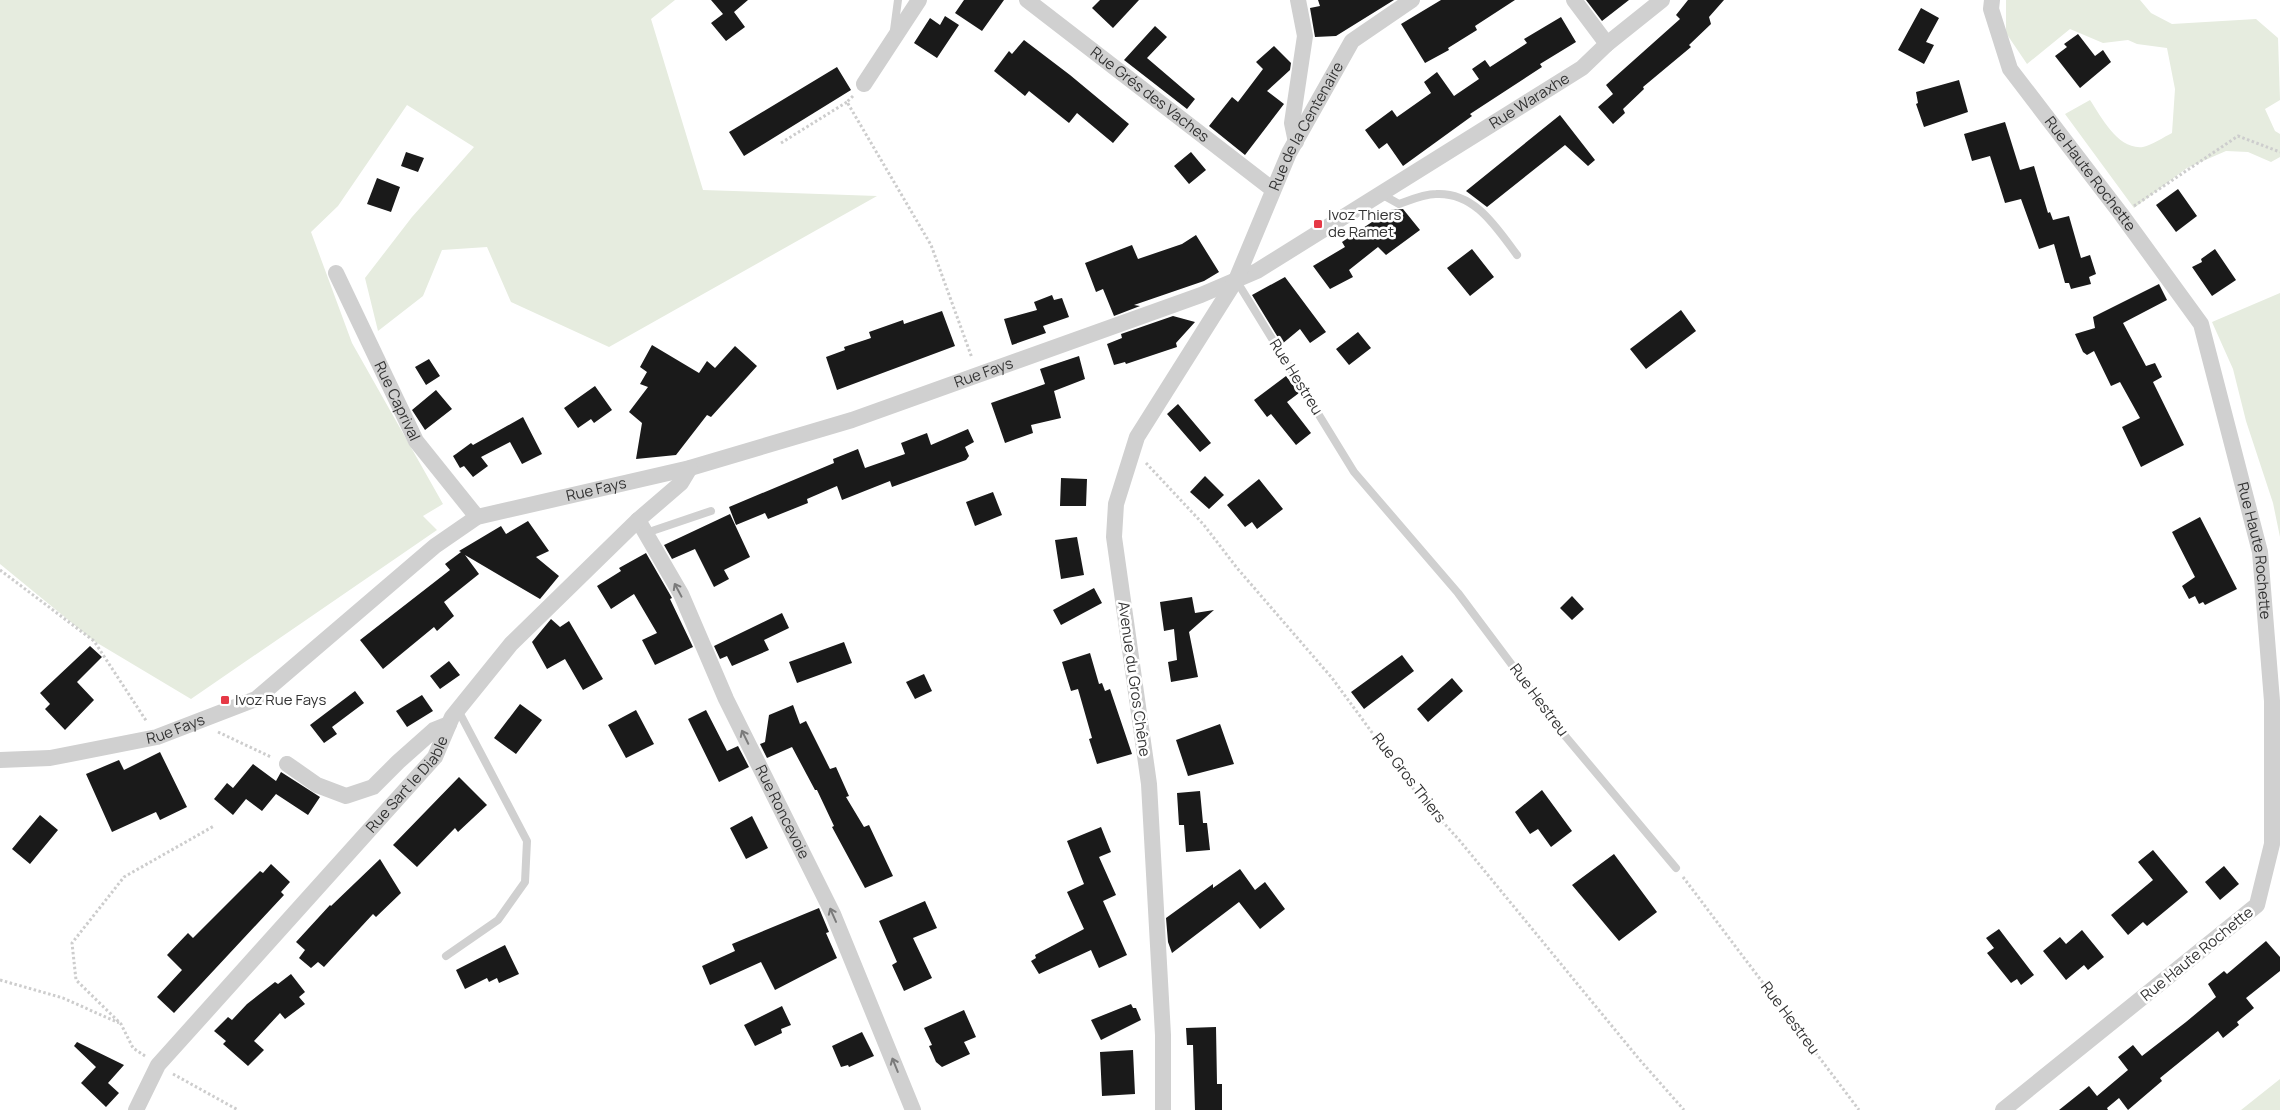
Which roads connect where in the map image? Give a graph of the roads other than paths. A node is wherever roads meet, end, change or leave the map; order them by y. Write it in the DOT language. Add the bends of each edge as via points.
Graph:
graph roads {
  1 [pos="898,0"];
  2 [pos="919,0"];
  3 [pos="1027,0"];
  4 [pos="1298,0"];
  5 [pos="1412,0"];
  6 [pos="1574,0"];
  7 [pos="1662,0"];
  8 [pos="1992,0"];
  9 [pos="894,37"];
  10 [pos="1607,44"];
  11 [pos="864,84"];
  12 [pos="1296,142"];
  13 [pos="1272,189"];
  14 [pos="1384,191"];
  15 [pos="1517,255"];
  16 [pos="336,273"];
  17 [pos="1236,280"];
  18 [pos="690,468"];
  19 [pos="711,511"];
  20 [pos="477,517"];
  21 [pos="642,527"];
  22 [pos="454,717"];
  23 [pos="0,760"];
  24 [pos="287,764"];
  25 [pos="1676,868"];
  26 [pos="446,956"];
  27 [pos="136,1110"];
  28 [pos="913,1110"];
  29 [pos="1162,1110"];
  30 [pos="2003,1110"];
  1 -- 9 [label="lane"];
  2 -- 9 [label="street"];
  3 -- 13 [label="street, Rue Grés des Vaches"];
  4 -- 12 [label="street" via="1305,36 1292,123"];
  5 -- 12 [label="street, Rue de la Centenaire" via="1352,41"];
  6 -- 10 [label="street"];
  7 -- 10 [label="street, Rue Waraxhe"];
  8 -- 30 [label="street, Rue Haute Rochette" via="1991,9 2010,69 2200,324 2260,552 2272,701 2272,844 2257,905"];
  9 -- 11 [label="street"];
  10 -- 14 [label="street, Rue Waraxhe" via="1582,68"];
  12 -- 13 [label="street, Rue de la Centenaire"];
  13 -- 17 [label="street, Rue de la Centenaire"];
  14 -- 15 [label="lane" via="1398,204 1434,194 1455,194 1474,205 1494,224"];
  14 -- 17 [label="street, Rue Waraxhe" via="1257,271"];
  16 -- 20 [label="street, Rue Caprival" via="416,441"];
  17 -- 18 [label="street, Rue Fays" via="852,420"];
  17 -- 25 [label="lane, Rue Hestreu" via="1354,472 1458,593 1566,736"];
  17 -- 29 [label="street, Avenue du Gros Chêne" via="1137,437 1116,504 1114,538 1150,784 1163,1035"];
  18 -- 20 [label="street, Rue Fays"];
  18 -- 21 [label="street, Rue Sart le Diable"];
  19 -- 21 [label="lane"];
  20 -- 23 [label="street, Rue Fays" via="435,546 256,699 157,737 50,758"];
  21 -- 22 [label="street, Rue Sart le Diable" via="511,644"];
  28 -- 21 [label="street, Rue Roncevoie, one-way" via="833,914 726,699 681,594"];
  22 -- 24 [label="street" via="434,730 373,788 346,796 317,785"];
  22 -- 26 [label="lane" via="527,841 527,850 525,882 498,920"];
  22 -- 27 [label="street, Rue Sart le Diable" via="435,757 158,1065"];
}
